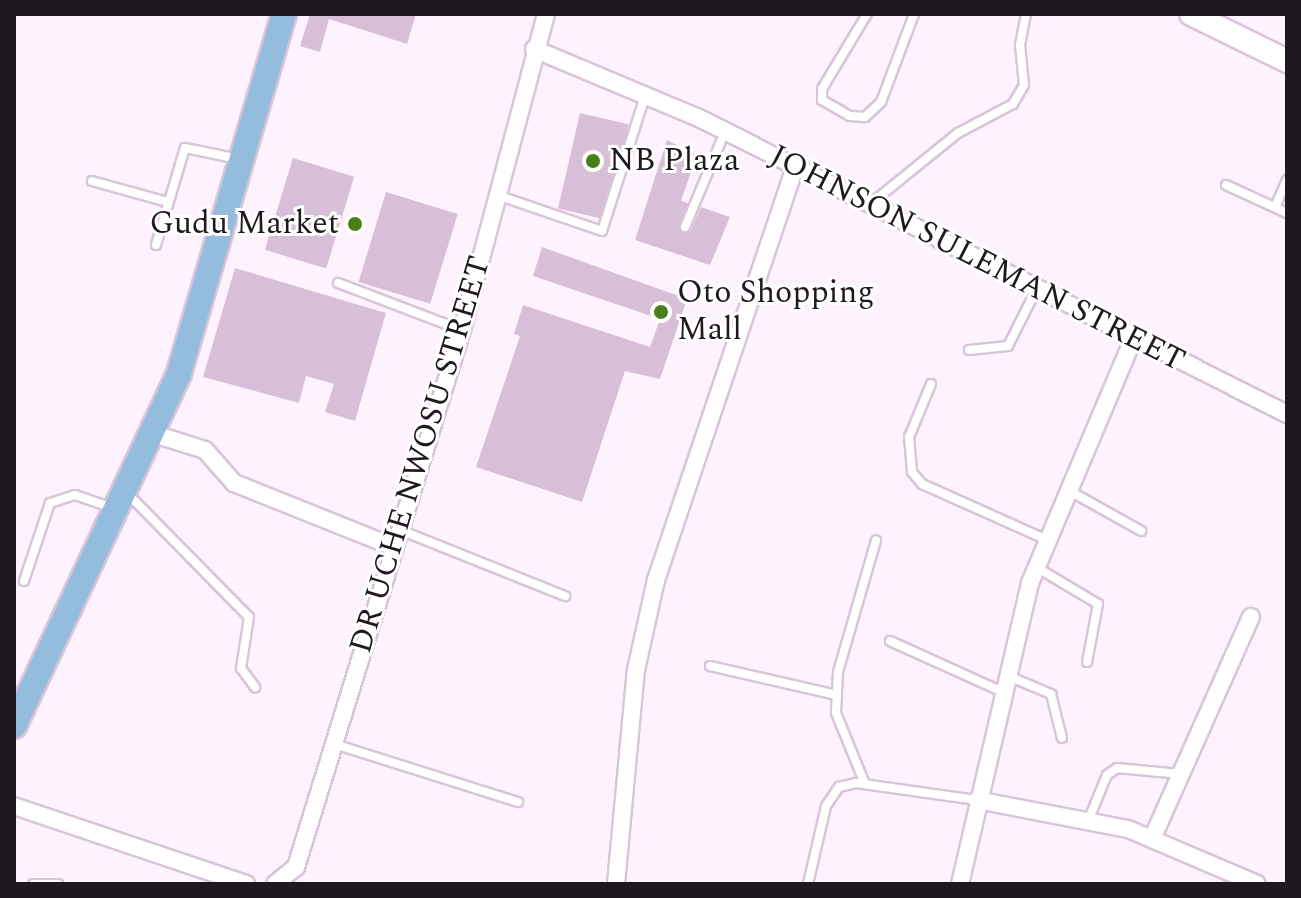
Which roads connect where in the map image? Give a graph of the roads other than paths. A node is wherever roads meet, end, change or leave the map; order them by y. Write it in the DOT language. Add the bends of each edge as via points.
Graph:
graph roads {
  1 [pos="284,14"];
  2 [pos="546,14"];
  3 [pos="867,14"];
  4 [pos="914,14"];
  5 [pos="1026,14"];
  6 [pos="1191,14"];
  7 [pos="534,49"];
  8 [pos="1287,61"];
  9 [pos="645,96"];
  10 [pos="725,132"];
  11 [pos="244,160"];
  12 [pos="795,167"];
  13 [pos="1287,180"];
  14 [pos="92,181"];
  15 [pos="1226,185"];
  16 [pos="496,195"];
  17 [pos="167,202"];
  18 [pos="869,205"];
  19 [pos="1275,207"];
  20 [pos="1287,213"];
  21 [pos="685,227"];
  22 [pos="156,245"];
  23 [pos="338,283"];
  24 [pos="1036,290"];
  25 [pos="462,330"];
  26 [pos="1133,339"];
  27 [pos="969,350"];
  28 [pos="931,384"];
  29 [pos="1287,414"];
  30 [pos="151,433"];
  31 [pos="1067,490"];
  32 [pos="118,499"];
  33 [pos="399,530"];
  34 [pos="1141,531"];
  35 [pos="1045,539"];
  36 [pos="876,540"];
  37 [pos="394,547"];
  38 [pos="1036,567"];
  39 [pos="24,581"];
  40 [pos="565,596"];
  41 [pos="1251,617"];
  42 [pos="890,641"];
  43 [pos="1087,662"];
  44 [pos="710,666"];
  45 [pos="1005,684"];
  46 [pos="255,687"];
  47 [pos="837,695"];
  48 [pos="14,726"];
  49 [pos="1062,738"];
  50 [pos="334,744"];
  51 [pos="1181,774"];
  52 [pos="865,784"];
  53 [pos="977,800"];
  54 [pos="518,802"];
  55 [pos="14,806"];
  56 [pos="1088,822"];
  57 [pos="1152,839"];
  58 [pos="1231,878"];
  59 [pos="33,884"];
  60 [pos="58,884"];
  61 [pos="246,884"];
  62 [pos="275,884"];
  63 [pos="616,884"];
  64 [pos="808,884"];
  65 [pos="960,884"];
  66 [pos="1257,884"];
  1 -- 11 [label="main road"];
  2 -- 7 [label="street, DR UCHE NWOSU STREET"];
  3 -- 4 [label="lane" via="822,89 822,100 850,116 865,117 881,102"];
  5 -- 18 [label="lane" via="1020,45 1024,85 1013,104 958,133"];
  6 -- 8 [label="main road"];
  7 -- 9 [label="street, JOHNSON SULEMAN STREET"];
  7 -- 16 [label="street, DR UCHE NWOSU STREET"];
  9 -- 10 [label="street, JOHNSON SULEMAN STREET"];
  9 -- 16 [label="lane" via="602,231"];
  10 -- 12 [label="street, JOHNSON SULEMAN STREET"];
  10 -- 21 [label="lane"];
  11 -- 17 [label="lane" via="185,148"];
  11 -- 30 [label="main road" via="179,373"];
  12 -- 18 [label="street, JOHNSON SULEMAN STREET"];
  12 -- 63 [label="street" via="656,580 636,670"];
  13 -- 19 [label="lane"];
  14 -- 17 [label="lane"];
  15 -- 19 [label="lane"];
  16 -- 25 [label="street, DR UCHE NWOSU STREET"];
  17 -- 22 [label="lane"];
  18 -- 24 [label="street, JOHNSON SULEMAN STREET"];
  19 -- 20 [label="lane"];
  23 -- 25 [label="lane"];
  24 -- 26 [label="street, JOHNSON SULEMAN STREET"];
  24 -- 27 [label="lane" via="1008,346"];
  25 -- 33 [label="street, DR UCHE NWOSU STREET"];
  26 -- 29 [label="street, JOHNSON SULEMAN STREET"];
  26 -- 31 [label="street"];
  28 -- 35 [label="lane" via="909,437 912,472 922,484"];
  30 -- 32 [label="main road"];
  30 -- 37 [label="street" via="205,450 234,483"];
  31 -- 34 [label="lane"];
  31 -- 35 [label="street"];
  32 -- 39 [label="lane" via="75,495 50,503"];
  32 -- 46 [label="lane" via="152,512 249,617 241,668"];
  32 -- 48 [label="main road"];
  33 -- 37 [label="street, DR UCHE NWOSU STREET"];
  33 -- 40 [label="lane"];
  35 -- 38 [label="street"];
  36 -- 47 [label="lane"];
  37 -- 50 [label="street, DR UCHE NWOSU STREET"];
  38 -- 43 [label="lane" via="1098,604"];
  38 -- 45 [label="street"];
  41 -- 51 [label="street"];
  42 -- 45 [label="lane"];
  44 -- 47 [label="lane"];
  45 -- 49 [label="lane" via="1051,694"];
  45 -- 53 [label="street"];
  47 -- 52 [label="lane" via="836,713"];
  50 -- 54 [label="lane"];
  50 -- 62 [label="street, DR UCHE NWOSU STREET" via="296,867"];
  51 -- 56 [label="lane" via="1117,768 1107,775"];
  51 -- 57 [label="street"];
  52 -- 53 [label="lane"];
  52 -- 64 [label="lane" via="846,784 832,794"];
  53 -- 56 [label="street"];
  53 -- 65 [label="street"];
  55 -- 61 [label="street"];
  56 -- 57 [label="street"];
  57 -- 58 [label="street"];
  58 -- 66 [label="street"];
  59 -- 60 [label="lane"];
}
